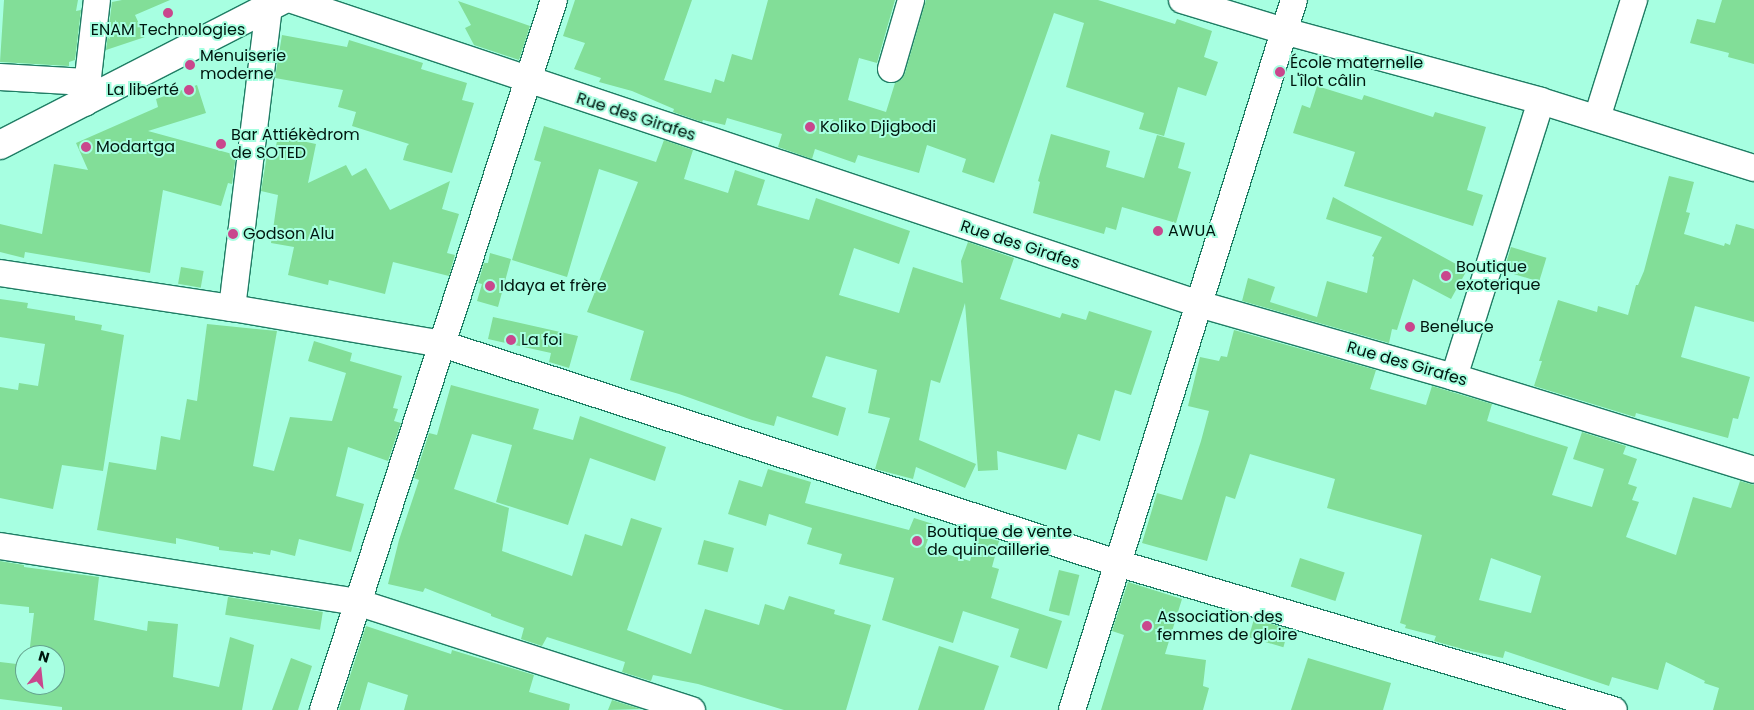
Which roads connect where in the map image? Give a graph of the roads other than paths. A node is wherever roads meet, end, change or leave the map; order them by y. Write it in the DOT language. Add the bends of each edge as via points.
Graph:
graph roads {
  1 [pos="97,0"];
  2 [pos="554,0"];
  3 [pos="911,0"];
  4 [pos="1182,0"];
  5 [pos="1294,0"];
  6 [pos="1634,0"];
  7 [pos="281,2"];
  8 [pos="1284,31"];
  9 [pos="891,69"];
  10 [pos="0,77"];
  11 [pos="528,80"];
  12 [pos="86,92"];
  13 [pos="1541,101"];
  14 [pos="1597,118"];
  15 [pos="0,145"];
  16 [pos="1754,168"];
  17 [pos="0,273"];
  18 [pos="1199,304"];
  19 [pos="232,308"];
  20 [pos="442,344"];
  21 [pos="1454,377"];
  22 [pos="1754,470"];
  23 [pos="0,546"];
  24 [pos="1117,563"];
  25 [pos="357,602"];
  26 [pos="323,710"];
  27 [pos="692,710"];
  28 [pos="1072,710"];
  29 [pos="1614,710"];
  1 -- 12 [label="street"];
  2 -- 11 [label="street"];
  3 -- 9 [label="street"];
  4 -- 8 [label="street"];
  5 -- 8 [label="street"];
  6 -- 14 [label="street"];
  7 -- 11 [label="street, Rue des Girafes"];
  7 -- 12 [label="main road"];
  7 -- 19 [label="street"];
  8 -- 13 [label="street"];
  8 -- 18 [label="street"];
  10 -- 12 [label="street"];
  11 -- 18 [label="street, Rue des Girafes"];
  11 -- 20 [label="street"];
  12 -- 15 [label="main road"];
  13 -- 14 [label="street"];
  13 -- 21 [label="street"];
  14 -- 16 [label="street"];
  17 -- 19 [label="street"];
  18 -- 21 [label="street, Rue des Girafes"];
  18 -- 24 [label="street"];
  19 -- 20 [label="street"];
  20 -- 24 [label="street"];
  20 -- 25 [label="street"];
  21 -- 22 [label="street, Rue des Girafes"];
  23 -- 25 [label="street"];
  24 -- 28 [label="street"];
  24 -- 29 [label="street"];
  25 -- 26 [label="street"];
  25 -- 27 [label="street"];
}
